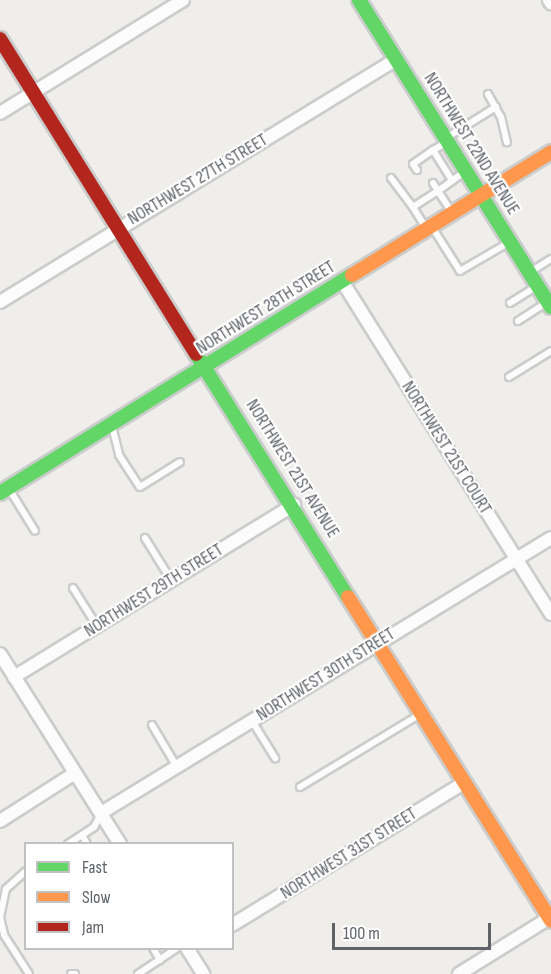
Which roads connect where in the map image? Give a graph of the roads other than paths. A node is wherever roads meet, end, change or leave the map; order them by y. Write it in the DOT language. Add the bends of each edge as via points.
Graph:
graph roads {
  1 [pos="183,0"];
  2 [pos="359,0"];
  3 [pos="0,39"];
  4 [pos="396,59"];
  5 [pos="33,92"];
  6 [pos="488,94"];
  7 [pos="496,107"];
  8 [pos="0,113"];
  9 [pos="447,140"];
  10 [pos="507,142"];
  11 [pos="433,150"];
  12 [pos="551,152"];
  13 [pos="420,165"];
  14 [pos="466,171"];
  15 [pos="391,178"];
  16 [pos="452,181"];
  17 [pos="430,184"];
  18 [pos="435,192"];
  19 [pos="482,196"];
  20 [pos="412,207"];
  21 [pos="453,214"];
  22 [pos="118,228"];
  23 [pos="429,228"];
  24 [pos="511,242"];
  25 [pos="551,259"];
  26 [pos="530,272"];
  27 [pos="342,281"];
  28 [pos="538,285"];
  29 [pos="0,302"];
  30 [pos="510,303"];
  31 [pos="549,304"];
  32 [pos="518,321"];
  33 [pos="551,351"];
  34 [pos="205,368"];
  35 [pos="509,377"];
  36 [pos="112,425"];
  37 [pos="180,462"];
  38 [pos="4,491"];
  39 [pos="294,505"];
  40 [pos="35,531"];
  41 [pos="145,538"];
  42 [pos="551,538"];
  43 [pos="516,559"];
  44 [pos="171,580"];
  45 [pos="73,588"];
  46 [pos="551,614"];
  47 [pos="97,626"];
  48 [pos="379,643"];
  49 [pos="0,654"];
  50 [pos="14,676"];
  51 [pos="422,713"];
  52 [pos="252,721"];
  53 [pos="152,725"];
  54 [pos="275,758"];
  55 [pos="177,767"];
  56 [pos="75,773"];
  57 [pos="465,782"];
  58 [pos="300,787"];
  59 [pos="101,813"];
  60 [pos="0,821"];
  61 [pos="81,835"];
  62 [pos="70,842"];
  63 [pos="86,842"];
  64 [pos="119,842"];
  65 [pos="24,873"];
  66 [pos="550,919"];
  67 [pos="234,924"];
  68 [pos="154,950"];
  69 [pos="185,950"];
  70 [pos="188,950"];
  71 [pos="160,960"];
  72 [pos="29,974"];
  73 [pos="138,974"];
  74 [pos="203,974"];
  75 [pos="459,974"];
  1 -- 5 [label="street"];
  2 -- 4 [label="street, NORTHWEST 22ND AVENUE"];
  3 -- 5 [label="street, NORTHWEST 21ST AVENUE"];
  4 -- 9 [label="street, NORTHWEST 22ND AVENUE"];
  4 -- 22 [label="street, NORTHWEST 27TH STREET"];
  5 -- 8 [label="street"];
  5 -- 22 [label="street, NORTHWEST 21ST AVENUE"];
  6 -- 7 [label="lane"];
  7 -- 9 [label="lane"];
  7 -- 10 [label="lane"];
  9 -- 11 [label="lane"];
  9 -- 14 [label="street, NORTHWEST 22ND AVENUE"];
  11 -- 13 [label="lane"];
  11 -- 16 [label="lane"];
  12 -- 19 [label="street, NORTHWEST 28TH STREET"];
  14 -- 16 [label="lane"];
  14 -- 19 [label="street, NORTHWEST 22ND AVENUE"];
  15 -- 20 [label="lane"];
  16 -- 18 [label="lane"];
  17 -- 18 [label="lane"];
  18 -- 20 [label="lane"];
  18 -- 21 [label="lane"];
  19 -- 21 [label="street, NORTHWEST 28TH STREET"];
  19 -- 24 [label="street, NORTHWEST 22ND AVENUE"];
  20 -- 23 [label="lane"];
  21 -- 23 [label="street, NORTHWEST 28TH STREET"];
  22 -- 29 [label="street, NORTHWEST 27TH STREET"];
  22 -- 34 [label="street, NORTHWEST 21ST AVENUE"];
  23 -- 24 [label="lane" via="460,271"];
  23 -- 27 [label="street, NORTHWEST 28TH STREET"];
  24 -- 26 [label="street, NORTHWEST 22ND AVENUE"];
  25 -- 26 [label="lane"];
  26 -- 28 [label="street, NORTHWEST 22ND AVENUE"];
  27 -- 34 [label="street, NORTHWEST 28TH STREET"];
  27 -- 43 [label="street, NORTHWEST 21ST COURT"];
  28 -- 30 [label="lane"];
  28 -- 31 [label="street, NORTHWEST 22ND AVENUE"];
  31 -- 32 [label="lane"];
  33 -- 35 [label="lane"];
  34 -- 36 [label="street, NORTHWEST 28TH STREET"];
  34 -- 39 [label="street, NORTHWEST 21ST AVENUE"];
  36 -- 37 [label="lane" via="119,455 140,487"];
  36 -- 38 [label="street, NORTHWEST 28TH STREET"];
  38 -- 40 [label="lane"];
  39 -- 44 [label="street, NORTHWEST 29TH STREET"];
  39 -- 48 [label="street, NORTHWEST 21ST AVENUE"];
  41 -- 44 [label="lane"];
  42 -- 43 [label="street, NORTHWEST 30TH STREET"];
  43 -- 46 [label="street, NORTHWEST 21ST COURT"];
  43 -- 48 [label="street, NORTHWEST 30TH STREET"];
  44 -- 47 [label="street, NORTHWEST 29TH STREET"];
  45 -- 47 [label="lane"];
  47 -- 50 [label="street, NORTHWEST 29TH STREET"];
  48 -- 51 [label="street, NORTHWEST 21ST AVENUE"];
  48 -- 52 [label="street, NORTHWEST 30TH STREET"];
  49 -- 50 [label="street"];
  50 -- 56 [label="street"];
  51 -- 57 [label="street, NORTHWEST 21ST AVENUE"];
  51 -- 58 [label="lane"];
  52 -- 54 [label="lane"];
  52 -- 55 [label="street, NORTHWEST 30TH STREET"];
  53 -- 55 [label="lane"];
  55 -- 59 [label="street, NORTHWEST 30TH STREET"];
  56 -- 59 [label="street"];
  56 -- 60 [label="street"];
  57 -- 66 [label="street, NORTHWEST 21ST AVENUE"];
  57 -- 67 [label="street, NORTHWEST 31ST STREET"];
  59 -- 61 [label="lane" via="94,827"];
  59 -- 64 [label="street"];
  61 -- 62 [label="lane"];
  61 -- 63 [label="lane"];
  65 -- 72 [label="lane" via="6,890 0,917 4,935"];
  66 -- 75 [label="street" via="476,957"];
  68 -- 71 [label="lane"];
  69 -- 71 [label="lane"];
  70 -- 74 [label="street"];
  71 -- 73 [label="lane"];
}
